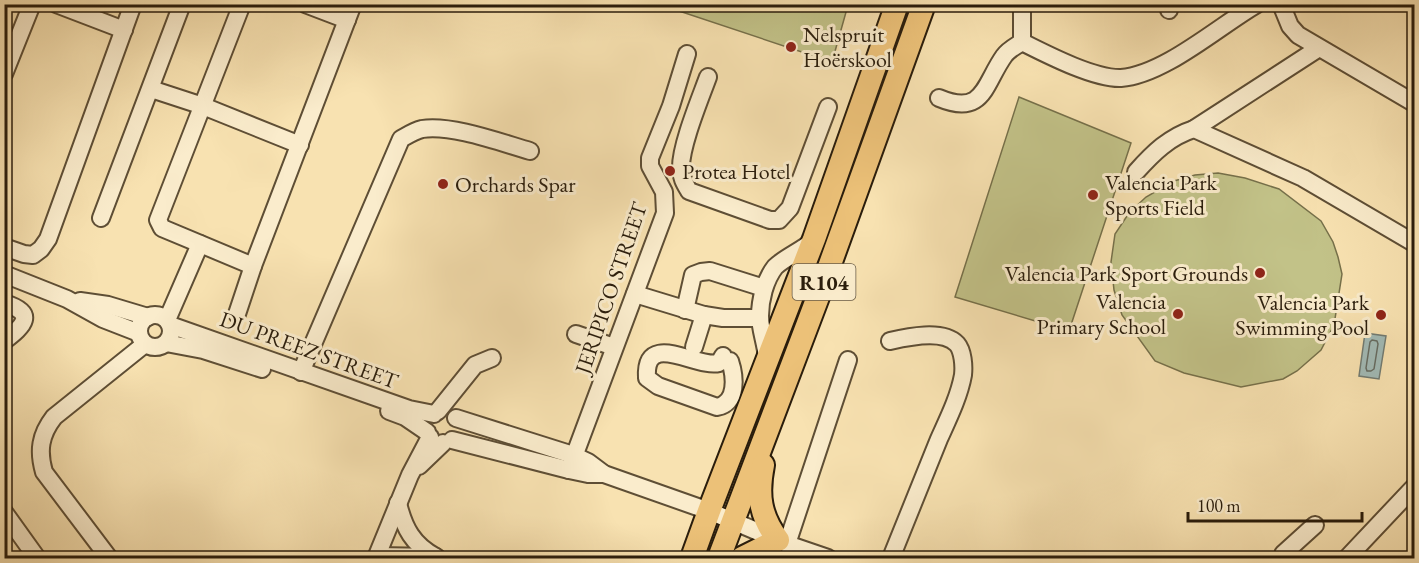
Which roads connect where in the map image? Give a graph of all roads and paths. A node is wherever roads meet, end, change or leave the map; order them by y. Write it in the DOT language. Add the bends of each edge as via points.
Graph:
graph roads {
  1 [pos="32,4"];
  2 [pos="56,4"];
  3 [pos="133,4"];
  4 [pos="182,4"];
  5 [pos="242,4"];
  6 [pos="305,4"];
  7 [pos="897,4"];
  8 [pos="924,4"];
  9 [pos="1022,4"];
  10 [pos="1257,4"];
  11 [pos="1281,4"];
  12 [pos="350,12"];
  13 [pos="124,30"];
  14 [pos="1022,42"];
  15 [pos="1319,48"];
  16 [pos="687,54"];
  17 [pos="4,74"];
  18 [pos="708,77"];
  19 [pos="151,89"];
  20 [pos="939,98"];
  21 [pos="1414,103"];
  22 [pos="203,106"];
  23 [pos="671,106"];
  24 [pos="828,107"];
  25 [pos="694,115"];
  26 [pos="1194,129"];
  27 [pos="300,145"];
  28 [pos="530,151"];
  29 [pos="1136,172"];
  30 [pos="101,218"];
  31 [pos="814,239"];
  32 [pos="196,243"];
  33 [pos="1414,243"];
  34 [pos="4,247"];
  35 [pos="253,266"];
  36 [pos="4,274"];
  37 [pos="764,288"];
  38 [pos="635,294"];
  39 [pos="67,299"];
  40 [pos="4,303"];
  41 [pos="685,310"];
  42 [pos="237,314"];
  43 [pos="704,315"];
  44 [pos="760,318"];
  45 [pos="161,319"];
  46 [pos="576,334"];
  47 [pos="142,339"];
  48 [pos="4,341"];
  49 [pos="890,341"];
  50 [pos="166,343"];
  51 [pos="614,347"];
  52 [pos="694,347"];
  53 [pos="492,358"];
  54 [pos="727,359"];
  55 [pos="848,360"];
  56 [pos="767,362"];
  57 [pos="301,372"];
  58 [pos="776,405"];
  59 [pos="446,415"];
  60 [pos="438,438"];
  61 [pos="571,463"];
  62 [pos="1414,487"];
  63 [pos="398,503"];
  64 [pos="709,511"];
  65 [pos="4,512"];
  66 [pos="733,521"];
  67 [pos="1315,525"];
  68 [pos="782,542"];
  69 [pos="377,557"];
  70 [pos="1282,557"];
  71 [pos="37,558"];
  72 [pos="109,558"];
  73 [pos="440,558"];
  74 [pos="692,558"];
  75 [pos="719,558"];
  76 [pos="742,558"];
  77 [pos="828,558"];
  78 [pos="891,558"];
  79 [pos="1347,558"];
  1 -- 17 [label="street"];
  2 -- 13 [label="street"];
  3 -- 13 [label="street"];
  4 -- 19 [label="street"];
  5 -- 22 [label="street"];
  6 -- 12 [label="street"];
  7 -- 31 [label="main road, R104"];
  8 -- 58 [label="main road, R104"];
  9 -- 14 [label="street"];
  10 -- 14 [label="street" via="1159,67 1140,75 1119,78 1095,73"];
  11 -- 15 [label="street" via="1290,26"];
  12 -- 27 [label="street"];
  13 -- 34 [label="street" via="48,239 33,255"];
  14 -- 20 [label="street" via="1004,55 977,99 955,105"];
  15 -- 21 [label="street"];
  15 -- 26 [label="street"];
  16 -- 23 [label="street, JERIPICO STREET"];
  18 -- 25 [label="street"];
  19 -- 22 [label="street"];
  19 -- 30 [label="street"];
  22 -- 27 [label="street"];
  22 -- 32 [label="street" via="158,220 162,228"];
  23 -- 25 [label="street"];
  23 -- 38 [label="street, JERIPICO STREET" via="650,158 650,166 664,192 665,213"];
  24 -- 25 [label="street" via="790,208 779,220 689,191 681,162"];
  26 -- 29 [label="street" via="1180,133 1155,151"];
  26 -- 33 [label="street" via="1303,178"];
  27 -- 35 [label="street"];
  28 -- 57 [label="street" via="438,128 423,129 401,140"];
  31 -- 37 [label="street" via="776,267"];
  31 -- 56 [label="main road, R104"];
  32 -- 35 [label="street"];
  32 -- 45 [label="street"];
  35 -- 42 [label="street"];
  36 -- 39 [label="street, DU PREEZ STREET"];
  37 -- 41 [label="street" via="710,271 701,272 693,275"];
  37 -- 44 [label="street"];
  38 -- 41 [label="street"];
  38 -- 51 [label="street, JERIPICO STREET"];
  39 -- 45 [label="street, DU PREEZ STREET"];
  39 -- 47 [label="street, DU PREEZ STREET"];
  40 -- 48 [label="street" via="16,306 24,317 21,328"];
  41 -- 43 [label="street"];
  43 -- 44 [label="street"];
  43 -- 52 [label="street"];
  44 -- 56 [label="street"];
  45 -- 47 [label="street" via="141,323"];
  45 -- 50 [label="street" via="171,334"];
  45 -- 57 [label="street, DU PREEZ STREET"];
  46 -- 51 [label="street"];
  47 -- 50 [label="street" via="157,348"];
  47 -- 72 [label="street" via="54,417 46,426 41,443 45,472"];
  49 -- 78 [label="street" via="933,335 947,339 956,343 962,353 964,369"];
  50 -- 60 [label="street, DU PREEZ STREET" via="202,350 405,417"];
  51 -- 61 [label="street, JERIPICO STREET"];
  53 -- 59 [label="street" via="475,365"];
  54 -- 54 [label="street" via="734,373 734,387 723,406 658,386 647,378 650,360 660,353 669,352 707,364"];
  55 -- 68 [label="street"];
  56 -- 64 [label="main road, R104"];
  57 -- 59 [label="street, DU PREEZ STREET" via="409,409"];
  58 -- 66 [label="main road, R104"];
  58 -- 68 [label="main road" via="759,495 770,529"];
  59 -- 60 [label="street" via="428,422"];
  59 -- 60 [label="street" via="459,422 458,432"];
  59 -- 61 [label="street, DU PREEZ STREET"];
  60 -- 61 [label="street, DU PREEZ STREET"];
  60 -- 63 [label="street" via="410,475"];
  61 -- 64 [label="street, DU PREEZ STREET" via="588,474 604,474"];
  62 -- 79 [label="street"];
  63 -- 69 [label="street"];
  63 -- 73 [label="street" via="411,538"];
  64 -- 66 [label="street, DU PREEZ STREET"];
  64 -- 74 [label="main road, R104"];
  65 -- 71 [label="street"];
  66 -- 68 [label="street, DU PREEZ STREET"];
  66 -- 75 [label="main road, R104"];
  67 -- 70 [label="street"];
  68 -- 76 [label="main road"];
  68 -- 77 [label="street, DU PREEZ STREET"];
  69 -- 73 [label="street"];
}
